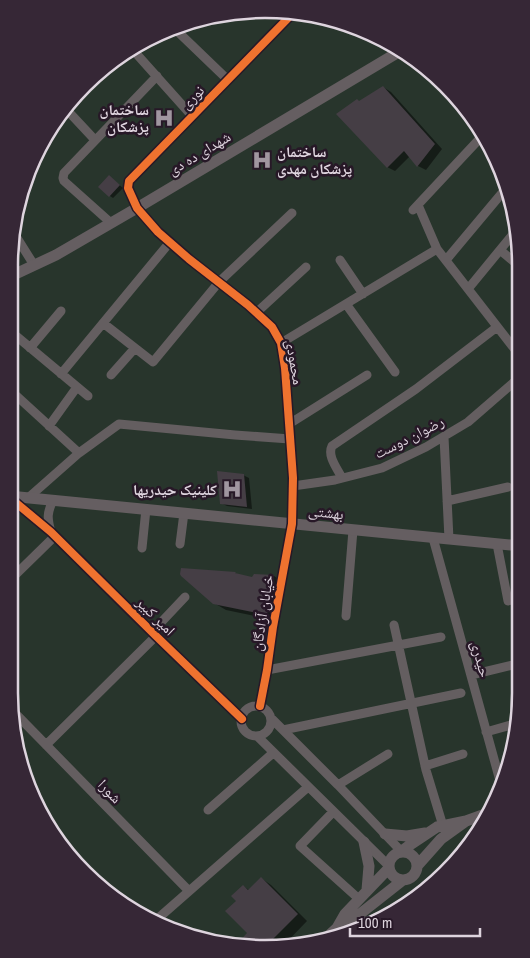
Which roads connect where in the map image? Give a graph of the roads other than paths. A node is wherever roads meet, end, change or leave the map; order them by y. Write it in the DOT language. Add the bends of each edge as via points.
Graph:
graph roads {
  1 [pos="287,19"];
  2 [pos="179,33"];
  3 [pos="136,54"];
  4 [pos="395,54"];
  5 [pos="157,76"];
  6 [pos="228,80"];
  7 [pos="69,114"];
  8 [pos="192,116"];
  9 [pos="95,140"];
  10 [pos="478,140"];
  11 [pos="502,194"];
  12 [pos="138,208"];
  13 [pos="292,213"];
  14 [pos="111,223"];
  15 [pos="511,237"];
  16 [pos="19,241"];
  17 [pos="170,242"];
  18 [pos="437,249"];
  19 [pos="500,250"];
  20 [pos="340,260"];
  21 [pos="446,260"];
  22 [pos="512,260"];
  23 [pos="34,265"];
  24 [pos="306,267"];
  25 [pos="18,273"];
  26 [pos="219,282"];
  27 [pos="468,289"];
  28 [pos="363,294"];
  29 [pos="346,304"];
  30 [pos="61,311"];
  31 [pos="256,313"];
  32 [pos="103,323"];
  33 [pos="497,326"];
  34 [pos="18,338"];
  35 [pos="281,343"];
  36 [pos="512,346"];
  37 [pos="30,348"];
  38 [pos="135,348"];
  39 [pos="395,372"];
  40 [pos="61,374"];
  41 [pos="111,375"];
  42 [pos="367,375"];
  43 [pos="512,384"];
  44 [pos="77,387"];
  45 [pos="88,396"];
  46 [pos="18,397"];
  47 [pos="289,424"];
  48 [pos="49,426"];
  49 [pos="444,437"];
  50 [pos="290,439"];
  51 [pos="79,453"];
  52 [pos="342,478"];
  53 [pos="293,486"];
  54 [pos="508,487"];
  55 [pos="18,497"];
  56 [pos="28,498"];
  57 [pos="53,500"];
  58 [pos="447,501"];
  59 [pos="18,504"];
  60 [pos="146,509"];
  61 [pos="184,513"];
  62 [pos="292,524"];
  63 [pos="353,530"];
  64 [pos="53,534"];
  65 [pos="433,538"];
  66 [pos="449,539"];
  67 [pos="180,544"];
  68 [pos="497,544"];
  69 [pos="512,545"];
  70 [pos="142,548"];
  71 [pos="18,571"];
  72 [pos="185,597"];
  73 [pos="512,600"];
  74 [pos="346,616"];
  75 [pos="394,625"];
  76 [pos="154,634"];
  77 [pos="441,637"];
  78 [pos="398,646"];
  79 [pos="512,666"];
  80 [pos="267,670"];
  81 [pos="471,675"];
  82 [pos="461,693"];
  83 [pos="411,704"];
  84 [pos="260,706"];
  85 [pos="19,717"];
  86 [pos="271,718"];
  87 [pos="242,719"];
  88 [pos="510,725"];
  89 [pos="283,730"];
  90 [pos="486,732"];
  91 [pos="257,736"];
  92 [pos="46,745"];
  93 [pos="273,753"];
  94 [pos="388,754"];
  95 [pos="463,754"];
  96 [pos="425,766"];
  97 [pos="498,775"];
  98 [pos="338,785"];
  99 [pos="308,787"];
  100 [pos="208,810"];
  101 [pos="333,812"];
  102 [pos="480,816"];
  103 [pos="466,820"];
  104 [pos="443,826"];
  105 [pos="429,832"];
  106 [pos="385,834"];
  107 [pos="364,842"];
  108 [pos="402,851"];
  109 [pos="417,866"];
  110 [pos="389,867"];
  111 [pos="403,880"];
  112 [pos="368,890"];
  113 [pos="189,891"];
  114 [pos="359,899"];
  115 [pos="160,917"];
  116 [pos="337,928"];
  117 [pos="334,930"];
  1 -- 6 [label="street, نوری"];
  2 -- 6 [label="street"];
  3 -- 5 [label="street"];
  4 -- 12 [label="main road, شهدای ده دی"];
  5 -- 8 [label="street"];
  5 -- 9 [label="street"];
  6 -- 8 [label="street, نوری"];
  7 -- 9 [label="street"];
  8 -- 12 [label="street, نوری" via="129,181 128,188"];
  9 -- 14 [label="street" via="63,178"];
  10 -- 18 [label="street" via="415,207"];
  11 -- 21 [label="street"];
  12 -- 14 [label="main road, شهدای ده دی"];
  12 -- 17 [label="street, محمودی"];
  13 -- 26 [label="street"];
  14 -- 23 [label="main road, شهدای ده دی"];
  15 -- 19 [label="street"];
  16 -- 23 [label="street"];
  17 -- 26 [label="street, محمودی"];
  17 -- 32 [label="street"];
  18 -- 21 [label="street"];
  18 -- 28 [label="street"];
  19 -- 22 [label="street"];
  19 -- 27 [label="street"];
  20 -- 28 [label="street"];
  21 -- 27 [label="street"];
  23 -- 25 [label="main road, شهدای ده دی"];
  24 -- 31 [label="street"];
  26 -- 31 [label="street, محمودی"];
  26 -- 38 [label="street" via="153,362"];
  27 -- 33 [label="street"];
  28 -- 29 [label="street"];
  29 -- 35 [label="street"];
  29 -- 39 [label="street"];
  30 -- 37 [label="street"];
  31 -- 35 [label="street, محمودی" via="272,327"];
  32 -- 38 [label="street"];
  32 -- 40 [label="street"];
  33 -- 36 [label="street"];
  33 -- 52 [label="street" via="416,390 332,446 330,456"];
  34 -- 37 [label="street"];
  35 -- 47 [label="street, محمودی"];
  37 -- 40 [label="street"];
  38 -- 41 [label="street"];
  40 -- 44 [label="street"];
  42 -- 47 [label="street"];
  43 -- 49 [label="street, رضوان دوست" via="468,422"];
  44 -- 45 [label="street"];
  44 -- 48 [label="street"];
  46 -- 48 [label="street"];
  47 -- 50 [label="street, محمودی"];
  48 -- 51 [label="street"];
  49 -- 52 [label="street, رضوان دوست" via="382,468"];
  49 -- 58 [label="street"];
  50 -- 51 [label="street" via="119,424"];
  50 -- 53 [label="street, محمودی"];
  51 -- 56 [label="street"];
  52 -- 53 [label="street, رضوان دوست"];
  53 -- 62 [label="street, محمودی"];
  54 -- 58 [label="street"];
  55 -- 56 [label="main road, بهشتی"];
  56 -- 57 [label="main road, بهشتی"];
  57 -- 60 [label="main road, بهشتی"];
  57 -- 64 [label="street" via="48,510"];
  58 -- 66 [label="street"];
  59 -- 64 [label="street, امیر کبیر"];
  60 -- 61 [label="main road, بهشتی"];
  60 -- 70 [label="street"];
  61 -- 62 [label="main road, بهشتی"];
  61 -- 67 [label="street"];
  62 -- 63 [label="main road, بهشتی"];
  62 -- 80 [label="street, خیابان آزادگان"];
  63 -- 65 [label="main road, بهشتی"];
  63 -- 74 [label="street"];
  64 -- 71 [label="street"];
  64 -- 76 [label="street, امیر کبیر"];
  65 -- 66 [label="main road, بهشتی"];
  65 -- 81 [label="street, حیدری"];
  66 -- 68 [label="main road, بهشتی"];
  68 -- 69 [label="main road, بهشتی"];
  68 -- 73 [label="street" via="508,601"];
  72 -- 76 [label="street"];
  75 -- 78 [label="street"];
  76 -- 87 [label="street, امیر کبیر"];
  76 -- 92 [label="street"];
  77 -- 78 [label="street"];
  78 -- 80 [label="street"];
  78 -- 83 [label="street"];
  79 -- 81 [label="street"];
  80 -- 84 [label="street, خیابان آزادگان"];
  81 -- 90 [label="street, حیدری"];
  82 -- 83 [label="street"];
  83 -- 89 [label="street"];
  83 -- 96 [label="street"];
  84 -- 86 [label="street" via="268,711"];
  84 -- 87 [label="street" via="250,707"];
  85 -- 92 [label="street, شورا"];
  86 -- 89 [label="street"];
  86 -- 91 [label="street" via="266,732"];
  87 -- 91 [label="street" via="247,733"];
  88 -- 90 [label="street"];
  89 -- 98 [label="street"];
  90 -- 97 [label="street, حیدری"];
  91 -- 93 [label="street"];
  92 -- 113 [label="street, شورا"];
  93 -- 99 [label="street"];
  93 -- 100 [label="street"];
  94 -- 98 [label="street"];
  95 -- 96 [label="street"];
  96 -- 104 [label="street"];
  98 -- 106 [label="street"];
  99 -- 101 [label="street"];
  99 -- 113 [label="street"];
  101 -- 107 [label="street"];
  101 -- 114 [label="street" via="300,846"];
  102 -- 103 [label="main road"];
  103 -- 104 [label="main road"];
  103 -- 109 [label="main road" via="441,838"];
  104 -- 105 [label="main road"];
  105 -- 106 [label="main road" via="407,836"];
  105 -- 108 [label="main road"];
  106 -- 108 [label="street"];
  107 -- 110 [label="street"];
  107 -- 112 [label="main road" via="368,854"];
  108 -- 109 [label="main road" via="415,857"];
  108 -- 110 [label="main road" via="391,858"];
  109 -- 111 [label="main road" via="412,877"];
  110 -- 111 [label="main road" via="392,875"];
  110 -- 112 [label="main road"];
  111 -- 116 [label="main road" via="351,921"];
  112 -- 114 [label="main road"];
  113 -- 115 [label="street"];
  114 -- 116 [label="main road"];
  116 -- 117 [label="main road"];
}
